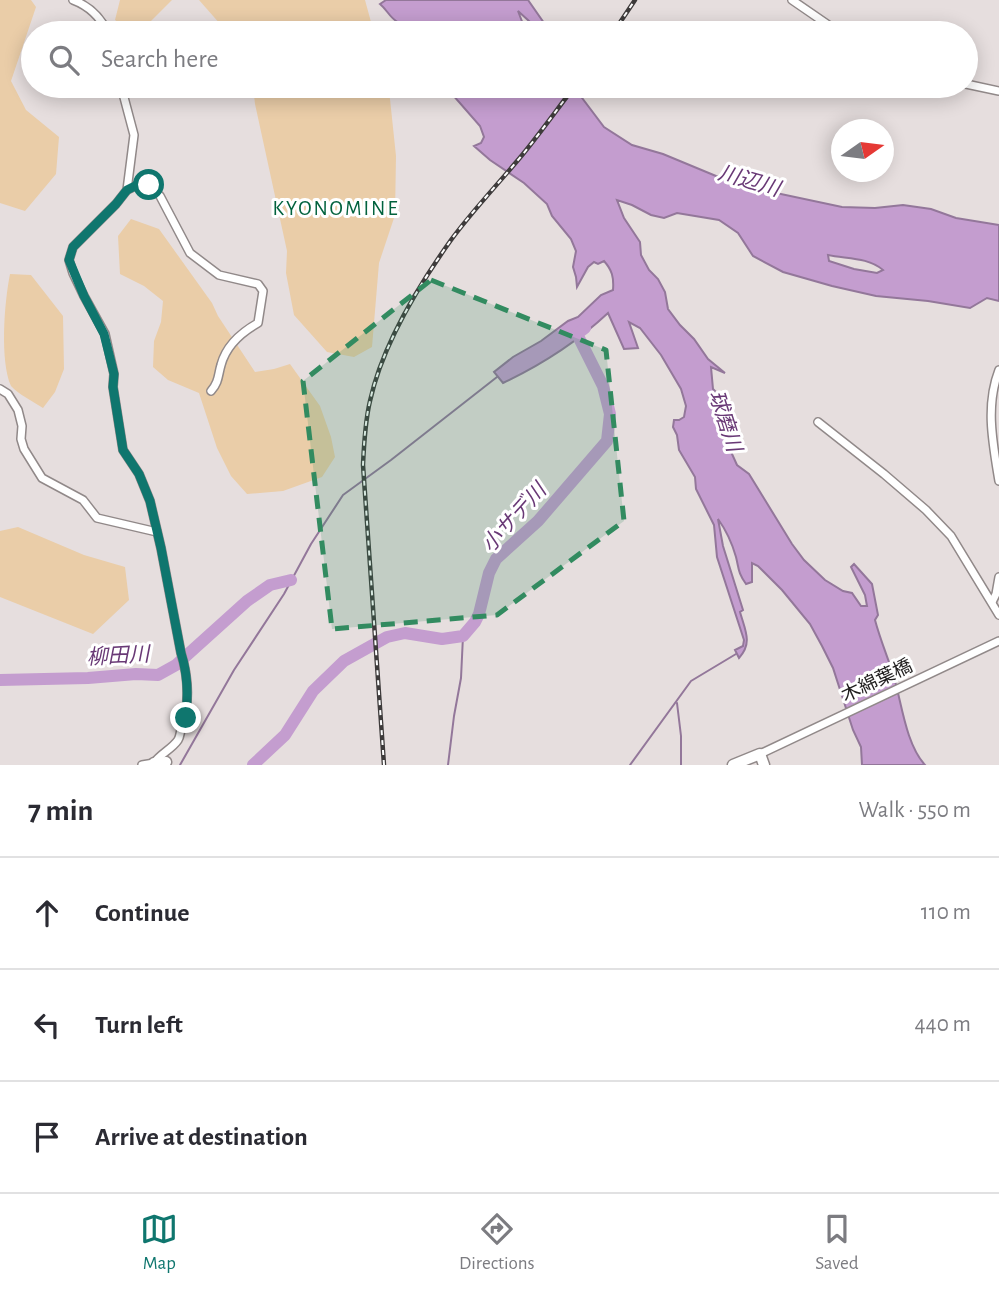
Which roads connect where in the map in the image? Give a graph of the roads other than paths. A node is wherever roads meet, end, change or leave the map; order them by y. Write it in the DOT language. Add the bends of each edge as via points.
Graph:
graph roads {
  1 [pos="73,0"];
  2 [pos="792,0"];
  3 [pos="102,21"];
  4 [pos="823,21"];
  5 [pos="978,87"];
  6 [pos="999,91"];
  7 [pos="124,98"];
  8 [pos="127,190"];
  9 [pos="999,370"];
  10 [pos="0,389"];
  11 [pos="211,391"];
  12 [pos="818,422"];
  13 [pos="999,481"];
  14 [pos="158,532"];
  15 [pos="999,577"];
  16 [pos="992,602"];
  17 [pos="999,615"];
  18 [pos="999,641"];
  19 [pos="764,752"];
  20 [pos="159,763"];
  21 [pos="142,765"];
  22 [pos="733,765"];
  23 [pos="764,765"];
  1 -- 3 [label="street"];
  2 -- 4 [label="street"];
  5 -- 6 [label="street"];
  7 -- 8 [label="street" via="134,135"];
  8 -- 11 [label="street" via="149,185 160,196 190,253 219,275 258,284 263,291 258,323 237,337"];
  8 -- 14 [label="street" via="73,247 69,260 104,334 123,450 139,474"];
  9 -- 13 [label="street" via="990,421"];
  10 -- 14 [label="street" via="18,410 24,449 42,478 83,500 97,518"];
  12 -- 16 [label="street" via="926,510 951,536"];
  14 -- 20 [label="street" via="188,694 186,718 177,741 159,756"];
  15 -- 16 [label="street"];
  16 -- 17 [label="street"];
  18 -- 19 [label="street, 木綿葉橋"];
  19 -- 22 [label="main road"];
  19 -- 23 [label="main road"];
  20 -- 21 [label="street"];
}
